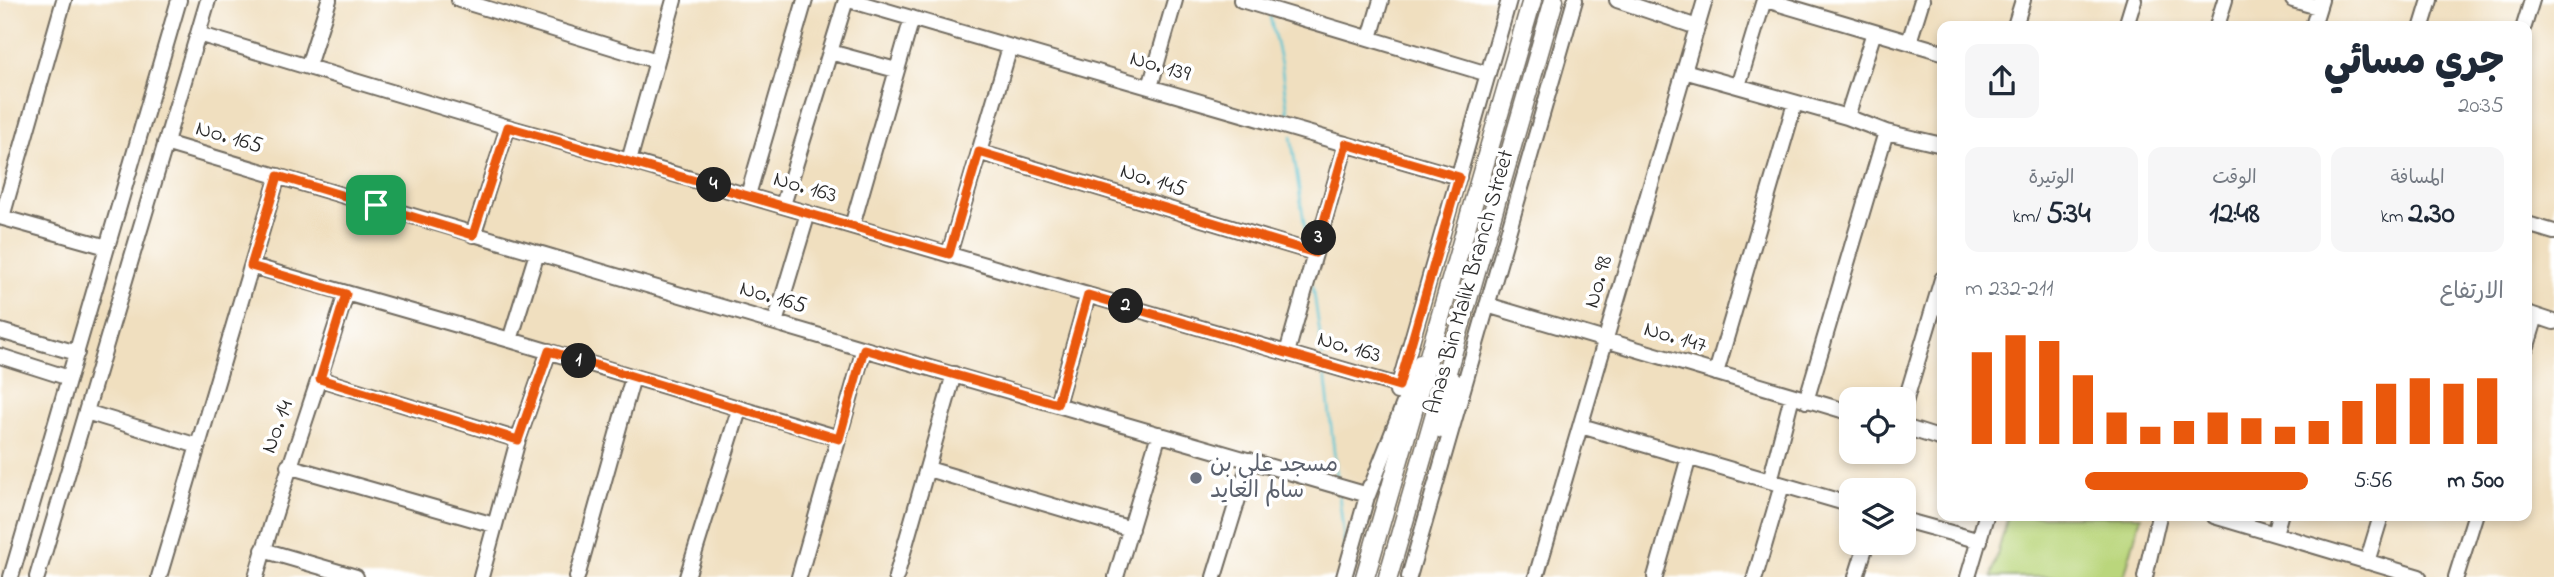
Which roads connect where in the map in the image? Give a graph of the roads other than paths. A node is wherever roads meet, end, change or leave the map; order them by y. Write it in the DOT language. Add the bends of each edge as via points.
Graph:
graph roads {
  1 [pos="64,0"];
  2 [pos="179,0"];
  3 [pos="208,0"];
  4 [pos="329,0"];
  5 [pos="459,0"];
  6 [pos="674,0"];
  7 [pos="805,0"];
  8 [pos="848,0"];
  9 [pos="1175,0"];
  10 [pos="1241,0"];
  11 [pos="1381,0"];
  12 [pos="1509,0"];
  13 [pos="1532,0"];
  14 [pos="1554,0"];
  15 [pos="1576,0"];
  16 [pos="1617,0"];
  17 [pos="1705,0"];
  18 [pos="1765,0"];
  19 [pos="1822,0"];
  20 [pos="1922,0"];
  21 [pos="2024,0"];
  22 [pos="2134,0"];
  23 [pos="2225,0"];
  24 [pos="2293,0"];
  25 [pos="2430,0"];
  26 [pos="2532,0"];
  27 [pos="871,3"];
  28 [pos="2319,4"];
  29 [pos="1282,6"];
  30 [pos="1818,15"];
  31 [pos="912,18"];
  32 [pos="2017,21"];
  33 [pos="2128,21"];
  34 [pos="2219,21"];
  35 [pos="2314,21"];
  36 [pos="2424,21"];
  37 [pos="2526,21"];
  38 [pos="1697,27"];
  39 [pos="1874,32"];
  40 [pos="198,34"];
  41 [pos="1370,38"];
  42 [pos="1909,42"];
  43 [pos="1010,47"];
  44 [pos="1937,50"];
  45 [pos="830,52"];
  46 [pos="657,61"];
  47 [pos="308,66"];
  48 [pos="897,70"];
  49 [pos="1684,71"];
  50 [pos="1488,74"];
  51 [pos="1738,86"];
  52 [pos="1150,87"];
  53 [pos="1795,103"];
  54 [pos="1847,117"];
  55 [pos="508,127"];
  56 [pos="1886,131"];
  57 [pos="165,143"];
  58 [pos="1346,144"];
  59 [pos="1937,144"];
  60 [pos="979,152"];
  61 [pos="629,160"];
  62 [pos="278,176"];
  63 [pos="1459,177"];
  64 [pos="748,195"];
  65 [pos="783,205"];
  66 [pos="808,213"];
  67 [pos="1,217"];
  68 [pos="2532,225"];
  69 [pos="852,226"];
  70 [pos="2554,232"];
  71 [pos="473,235"];
  72 [pos="107,247"];
  73 [pos="537,253"];
  74 [pos="1315,253"];
  75 [pos="949,254"];
  76 [pos="251,266"];
  77 [pos="1473,279"];
  78 [pos="1449,287"];
  79 [pos="346,294"];
  80 [pos="1088,295"];
  81 [pos="1937,296"];
  82 [pos="1487,305"];
  83 [pos="2532,315"];
  84 [pos="2554,322"];
  85 [pos="775,323"];
  86 [pos="0,331"];
  87 [pos="510,340"];
  88 [pos="33,341"];
  89 [pos="1605,341"];
  90 [pos="864,349"];
  91 [pos="549,351"];
  92 [pos="77,353"];
  93 [pos="1287,353"];
  94 [pos="0,356"];
  95 [pos="26,363"];
  96 [pos="1716,373"];
  97 [pos="954,374"];
  98 [pos="633,377"];
  99 [pos="69,378"];
  100 [pos="320,379"];
  101 [pos="1399,386"];
  102 [pos="1910,387"];
  103 [pos="1799,398"];
  104 [pos="1057,404"];
  105 [pos="1839,409"];
  106 [pos="739,410"];
  107 [pos="86,412"];
  108 [pos="1581,426"];
  109 [pos="1916,431"];
  110 [pos="1159,434"];
  111 [pos="1937,437"];
  112 [pos="839,439"];
  113 [pos="518,440"];
  114 [pos="198,446"];
  115 [pos="1689,457"];
  116 [pos="1250,460"];
  117 [pos="288,467"];
  118 [pos="928,469"];
  119 [pos="1776,483"];
  120 [pos="1368,495"];
  121 [pos="1839,501"];
  122 [pos="1985,521"];
  123 [pos="2158,521"];
  124 [pos="2231,521"];
  125 [pos="2279,521"];
  126 [pos="2380,521"];
  127 [pos="2473,521"];
  128 [pos="1916,523"];
  129 [pos="494,524"];
  130 [pos="1130,529"];
  131 [pos="2275,534"];
  132 [pos="1980,541"];
  133 [pos="1418,545"];
  134 [pos="263,550"];
  135 [pos="1863,555"];
  136 [pos="2374,568"];
  137 [pos="11,577"];
  138 [pos="37,577"];
  139 [pos="159,577"];
  140 [pos="256,577"];
  141 [pos="356,577"];
  142 [pos="481,577"];
  143 [pos="577,577"];
  144 [pos="687,577"];
  145 [pos="799,577"];
  146 [pos="896,577"];
  147 [pos="1116,577"];
  148 [pos="1214,577"];
  149 [pos="1344,577"];
  150 [pos="1365,577"];
  151 [pos="1388,577"];
  152 [pos="1409,577"];
  153 [pos="1536,577"];
  154 [pos="1655,577"];
  155 [pos="1755,577"];
  156 [pos="1856,577"];
  157 [pos="1968,577"];
  158 [pos="2145,577"];
  159 [pos="2419,577"];
  160 [pos="2456,577"];
  1 -- 67 [label="street"];
  2 -- 72 [label="street"];
  3 -- 40 [label="street"];
  4 -- 47 [label="street"];
  5 -- 46 [label="street"];
  6 -- 46 [label="street"];
  7 -- 64 [label="street"];
  8 -- 27 [label="street, No. 139"];
  8 -- 45 [label="street"];
  9 -- 52 [label="street"];
  10 -- 29 [label="street"];
  11 -- 41 [label="street"];
  12 -- 50 [label="street, Anas Bin Malik Branch Street"];
  13 -- 78 [label="main road"];
  14 -- 77 [label="main road"];
  15 -- 82 [label="street, Anas Bin Malik Branch Street"];
  16 -- 38 [label="street"];
  17 -- 38 [label="street, No. 98"];
  18 -- 30 [label="street"];
  18 -- 51 [label="street"];
  19 -- 30 [label="street"];
  20 -- 42 [label="street"];
  21 -- 32 [label="street"];
  22 -- 33 [label="street"];
  23 -- 34 [label="street"];
  24 -- 28 [label="street"];
  25 -- 36 [label="street"];
  26 -- 37 [label="street"];
  27 -- 31 [label="street, No. 139"];
  28 -- 35 [label="street"];
  29 -- 41 [label="street"];
  30 -- 39 [label="street"];
  31 -- 43 [label="street, No. 139"];
  31 -- 48 [label="street"];
  38 -- 49 [label="street, No. 98"];
  39 -- 42 [label="street"];
  39 -- 54 [label="street"];
  40 -- 47 [label="street, No. 163"];
  40 -- 57 [label="street"];
  41 -- 50 [label="street"];
  42 -- 44 [label="street"];
  43 -- 52 [label="street, No. 139"];
  43 -- 60 [label="street"];
  45 -- 48 [label="street"];
  45 -- 65 [label="street"];
  46 -- 61 [label="street"];
  47 -- 55 [label="street, No. 163"];
  48 -- 69 [label="street"];
  49 -- 51 [label="street"];
  49 -- 89 [label="street, No. 98"];
  50 -- 63 [label="street, Anas Bin Malik Branch Street"];
  51 -- 53 [label="street"];
  52 -- 58 [label="street, No. 139"];
  53 -- 54 [label="street"];
  53 -- 96 [label="street"];
  54 -- 56 [label="street"];
  55 -- 61 [label="street, No. 163"];
  55 -- 71 [label="street"];
  56 -- 59 [label="street"];
  56 -- 103 [label="street"];
  57 -- 62 [label="street, No. 165"];
  57 -- 107 [label="street"];
  58 -- 63 [label="street, No. 139"];
  58 -- 74 [label="street"];
  60 -- 74 [label="street, No. 145"];
  60 -- 75 [label="street"];
  61 -- 64 [label="street, No. 163"];
  62 -- 71 [label="street, No. 165"];
  62 -- 76 [label="street"];
  63 -- 101 [label="street, Anas Bin Malik Branch Street"];
  64 -- 65 [label="street, No. 163"];
  65 -- 66 [label="street, No. 163"];
  66 -- 69 [label="street, No. 163"];
  66 -- 85 [label="street"];
  67 -- 72 [label="street"];
  68 -- 70 [label="street"];
  69 -- 75 [label="street, No. 163"];
  71 -- 73 [label="street, No. 165"];
  72 -- 92 [label="street"];
  73 -- 85 [label="street, No. 165"];
  73 -- 87 [label="street"];
  74 -- 93 [label="street"];
  75 -- 80 [label="street, No. 163"];
  76 -- 79 [label="street"];
  76 -- 114 [label="street"];
  77 -- 133 [label="street"];
  77 -- 151 [label="main road"];
  78 -- 120 [label="street"];
  78 -- 150 [label="main road"];
  79 -- 87 [label="street"];
  79 -- 100 [label="street, No. 14"];
  80 -- 93 [label="street, No. 163"];
  80 -- 104 [label="street"];
  81 -- 102 [label="street"];
  82 -- 89 [label="street, No. 147"];
  82 -- 133 [label="street, Anas Bin Malik Branch Street"];
  83 -- 84 [label="street"];
  85 -- 90 [label="street, No. 165"];
  86 -- 88 [label="street"];
  87 -- 91 [label="street"];
  88 -- 92 [label="street"];
  88 -- 95 [label="street" via="52,356"];
  89 -- 96 [label="street, No. 147"];
  89 -- 108 [label="street, No. 98"];
  90 -- 97 [label="street, No. 165"];
  90 -- 112 [label="street"];
  91 -- 98 [label="street"];
  91 -- 113 [label="street"];
  92 -- 99 [label="street"];
  93 -- 101 [label="street, No. 163"];
  94 -- 95 [label="street"];
  95 -- 99 [label="street"];
  96 -- 103 [label="street, No. 147"];
  97 -- 104 [label="street, No. 165"];
  97 -- 118 [label="street"];
  98 -- 106 [label="street"];
  98 -- 143 [label="street"];
  99 -- 137 [label="street"];
  100 -- 113 [label="street"];
  100 -- 117 [label="street, No. 14"];
  101 -- 120 [label="street, Anas Bin Malik Branch Street"];
  103 -- 105 [label="street, No. 147"];
  103 -- 119 [label="street"];
  104 -- 110 [label="street, No. 165"];
  106 -- 112 [label="street"];
  106 -- 144 [label="street"];
  107 -- 114 [label="street"];
  107 -- 138 [label="street"];
  108 -- 115 [label="street"];
  108 -- 153 [label="street, No. 98"];
  109 -- 111 [label="street"];
  110 -- 116 [label="street, No. 165"];
  110 -- 130 [label="street"];
  112 -- 145 [label="street"];
  113 -- 129 [label="street"];
  114 -- 139 [label="street"];
  115 -- 119 [label="street"];
  115 -- 154 [label="street"];
  116 -- 120 [label="street, No. 165"];
  116 -- 148 [label="street"];
  117 -- 129 [label="street"];
  117 -- 134 [label="street, No. 14"];
  118 -- 130 [label="street"];
  118 -- 146 [label="street"];
  119 -- 121 [label="street"];
  119 -- 155 [label="street"];
  120 -- 149 [label="street, Anas Bin Malik Branch Street"];
  122 -- 132 [label="street"];
  123 -- 158 [label="street"];
  124 -- 131 [label="street"];
  125 -- 131 [label="street"];
  126 -- 136 [label="street"];
  127 -- 160 [label="street"];
  128 -- 132 [label="street"];
  129 -- 142 [label="street"];
  130 -- 147 [label="street"];
  131 -- 136 [label="street"];
  132 -- 157 [label="street"];
  133 -- 152 [label="street, Anas Bin Malik Branch Street"];
  134 -- 140 [label="street, No. 14"];
  134 -- 141 [label="street"];
  135 -- 156 [label="street"];
  136 -- 159 [label="street"];
}
